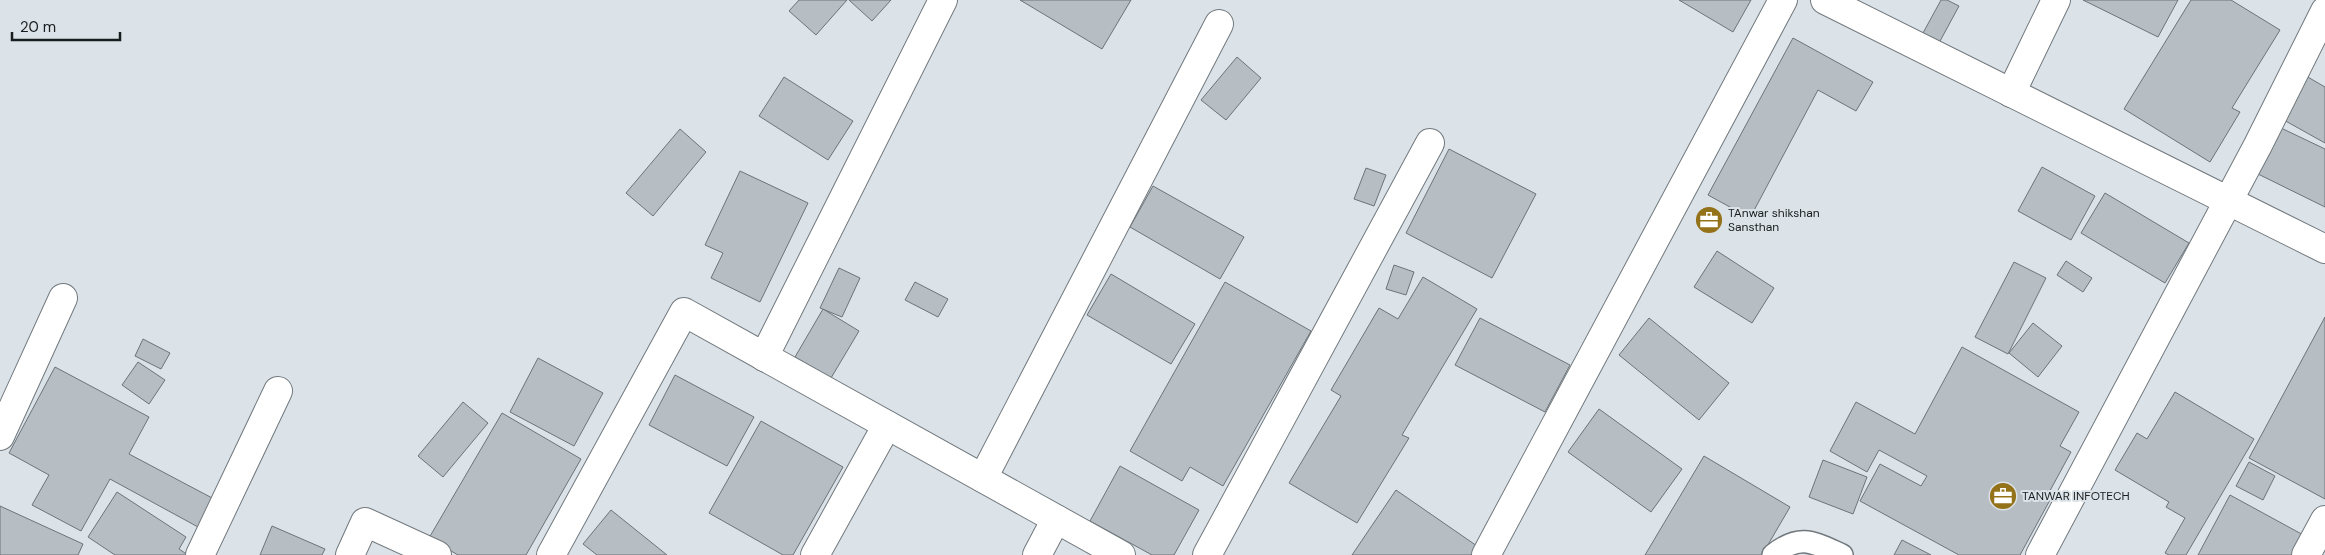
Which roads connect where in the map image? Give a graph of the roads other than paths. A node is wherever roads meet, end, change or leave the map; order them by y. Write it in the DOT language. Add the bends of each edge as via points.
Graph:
graph roads {
  1 [pos="943,0"];
  2 [pos="1783,0"];
  3 [pos="1825,0"];
  4 [pos="2056,0"];
  5 [pos="2325,11"];
  6 [pos="1219,24"];
  7 [pos="2011,94"];
  8 [pos="1430,143"];
  9 [pos="2228,202"];
  10 [pos="2325,249"];
  11 [pos="63,298"];
  12 [pos="764,356"];
  13 [pos="278,391"];
  14 [pos="887,425"];
  15 [pos="0,436"];
  16 [pos="983,478"];
  17 [pos="1056,519"];
  18 [pos="2325,520"];
  19 [pos="200,555"];
  20 [pos="350,555"];
  21 [pos="437,555"];
  22 [pos="551,555"];
  23 [pos="815,555"];
  24 [pos="1037,555"];
  25 [pos="1121,555"];
  26 [pos="1207,555"];
  27 [pos="1486,555"];
  28 [pos="1773,555"];
  29 [pos="1842,555"];
  30 [pos="2040,555"];
  31 [pos="2306,555"];
  1 -- 12 [label="street"];
  2 -- 27 [label="street"];
  3 -- 7 [label="street"];
  4 -- 7 [label="street"];
  5 -- 9 [label="street"];
  6 -- 16 [label="street"];
  7 -- 9 [label="street"];
  8 -- 26 [label="street"];
  9 -- 10 [label="street"];
  9 -- 30 [label="street"];
  11 -- 15 [label="street"];
  12 -- 14 [label="street"];
  12 -- 22 [label="street" via="684,312"];
  13 -- 19 [label="street"];
  14 -- 16 [label="street"];
  14 -- 23 [label="street"];
  16 -- 17 [label="street"];
  17 -- 24 [label="street"];
  17 -- 25 [label="street"];
  18 -- 31 [label="street"];
  20 -- 21 [label="street" via="365,522"];
  28 -- 29 [label="lane" via="1786,544 1804,540"];
}
